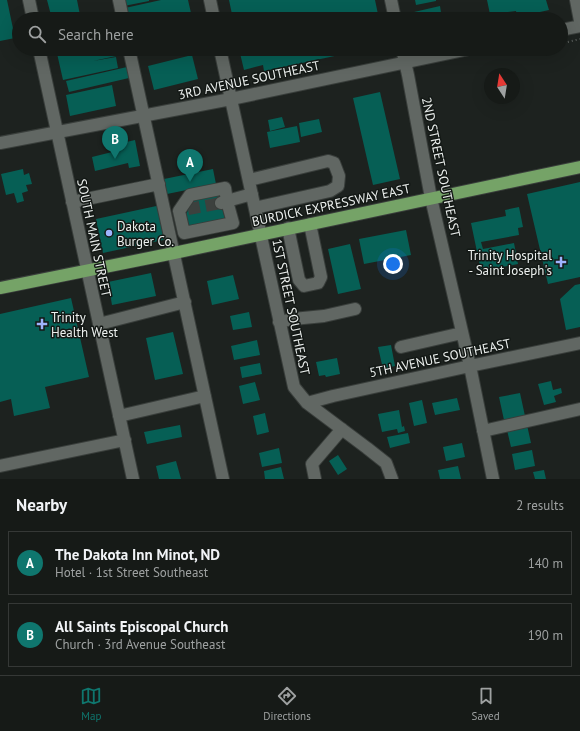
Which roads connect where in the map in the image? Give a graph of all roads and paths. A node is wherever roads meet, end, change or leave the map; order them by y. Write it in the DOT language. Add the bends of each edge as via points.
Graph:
graph roads {
  1 [pos="29,0"];
  2 [pos="119,0"];
  3 [pos="210,0"];
  4 [pos="391,0"];
  5 [pos="576,0"];
  6 [pos="32,12"];
  7 [pos="122,12"];
  8 [pos="213,12"];
  9 [pos="394,12"];
  10 [pos="580,21"];
  11 [pos="580,26"];
  12 [pos="568,29"];
  13 [pos="580,39"];
  14 [pos="568,42"];
  15 [pos="41,56"];
  16 [pos="131,56"];
  17 [pos="221,56"];
  18 [pos="403,56"];
  19 [pos="434,56"];
  20 [pos="404,62"];
  21 [pos="230,99"];
  22 [pos="144,116"];
  23 [pos="57,132"];
  24 [pos="0,143"];
  25 [pos="580,167"];
  26 [pos="249,180"];
  27 [pos="159,184"];
  28 [pos="252,194"];
  29 [pos="431,198"];
  30 [pos="72,202"];
  31 [pos="224,202"];
  32 [pos="255,208"];
  33 [pos="225,224"];
  34 [pos="310,224"];
  35 [pos="288,228"];
  36 [pos="184,233"];
  37 [pos="261,234"];
  38 [pos="228,241"];
  39 [pos="187,250"];
  40 [pos="174,253"];
  41 [pos="87,270"];
  42 [pos="0,288"];
  43 [pos="185,302"];
  44 [pos="355,309"];
  45 [pos="280,322"];
  46 [pos="99,324"];
  47 [pos="462,333"];
  48 [pos="580,343"];
  49 [pos="401,348"];
  50 [pos="470,366"];
  51 [pos="205,396"];
  52 [pos="307,403"];
  53 [pos="580,409"];
  54 [pos="119,416"];
  55 [pos="342,429"];
  56 [pos="483,431"];
  57 [pos="125,440"];
  58 [pos="0,466"];
  59 [pos="133,479"];
  60 [pos="223,479"];
  61 [pos="315,479"];
  62 [pos="392,479"];
  63 [pos="493,479"];
  1 -- 6 [label="street"];
  2 -- 7 [label="street"];
  3 -- 8 [label="street"];
  4 -- 9 [label="street"];
  5 -- 10 [label="street"];
  11 -- 12 [label="street"];
  13 -- 14 [label="path"];
  15 -- 23 [label="street, SOUTH MAIN STREET"];
  16 -- 22 [label="street"];
  17 -- 21 [label="street, 1ST STREET SOUTHEAST"];
  18 -- 20 [label="street, 2ND STREET SOUTHEAST"];
  19 -- 20 [label="street, 3RD AVENUE SOUTHEAST"];
  20 -- 21 [label="street, 3RD AVENUE SOUTHEAST"];
  20 -- 29 [label="street, 2ND STREET SOUTHEAST"];
  21 -- 22 [label="street, 3RD AVENUE SOUTHEAST"];
  21 -- 26 [label="street, 1ST STREET SOUTHEAST"];
  22 -- 23 [label="street, 3RD AVENUE SOUTHEAST"];
  22 -- 27 [label="street"];
  23 -- 24 [label="street, 3RD AVENUE SOUTHEAST"];
  23 -- 30 [label="street, SOUTH MAIN STREET"];
  25 -- 29 [label="main road, BURDICK EXPRESSWAY EAST"];
  26 -- 28 [label="street, 1ST STREET SOUTHEAST"];
  26 -- 32 [label="street" via="328,161 334,163 339,176 338,186 330,191"];
  27 -- 30 [label="street"];
  27 -- 40 [label="street"];
  28 -- 31 [label="street"];
  28 -- 32 [label="street, 1ST STREET SOUTHEAST"];
  29 -- 34 [label="main road, BURDICK EXPRESSWAY EAST"];
  29 -- 47 [label="street, 2ND STREET SOUTHEAST"];
  30 -- 41 [label="street, SOUTH MAIN STREET"];
  31 -- 33 [label="street" via="233,223"];
  31 -- 36 [label="street" via="225,188 190,195 184,210"];
  32 -- 37 [label="street, 1ST STREET SOUTHEAST"];
  33 -- 36 [label="street"];
  33 -- 38 [label="street"];
  34 -- 35 [label="main road, BURDICK EXPRESSWAY EAST"];
  34 -- 35 [label="street" via="320,277 318,283 304,286 299,280"];
  35 -- 37 [label="main road, BURDICK EXPRESSWAY EAST"];
  36 -- 39 [label="street"];
  37 -- 38 [label="main road, BURDICK EXPRESSWAY EAST"];
  37 -- 45 [label="street, 1ST STREET SOUTHEAST"];
  38 -- 39 [label="main road, BURDICK EXPRESSWAY EAST"];
  39 -- 40 [label="main road, BURDICK EXPRESSWAY EAST"];
  40 -- 41 [label="main road, BURDICK EXPRESSWAY EAST"];
  40 -- 43 [label="street"];
  41 -- 42 [label="main road, BURDICK EXPRESSWAY EAST"];
  41 -- 46 [label="street, SOUTH MAIN STREET"];
  43 -- 46 [label="street"];
  43 -- 51 [label="street"];
  44 -- 45 [label="street"];
  45 -- 52 [label="street, 1ST STREET SOUTHEAST" via="294,387"];
  46 -- 54 [label="street, SOUTH MAIN STREET"];
  47 -- 49 [label="street"];
  47 -- 50 [label="street, 2ND STREET SOUTHEAST"];
  48 -- 50 [label="street, 5TH AVENUE SOUTHEAST"];
  50 -- 52 [label="street, 5TH AVENUE SOUTHEAST"];
  50 -- 56 [label="street, 2ND STREET SOUTHEAST"];
  51 -- 54 [label="street"];
  51 -- 60 [label="street"];
  52 -- 55 [label="street, 1ST STREET SOUTHEAST"];
  53 -- 56 [label="street"];
  54 -- 57 [label="street, SOUTH MAIN STREET"];
  55 -- 61 [label="street" via="312,464"];
  55 -- 62 [label="street, 1ST STREET SOUTHEAST" via="386,463"];
  56 -- 63 [label="street, 2ND STREET SOUTHEAST"];
  57 -- 58 [label="street"];
  57 -- 59 [label="street, SOUTH MAIN STREET"];
}
